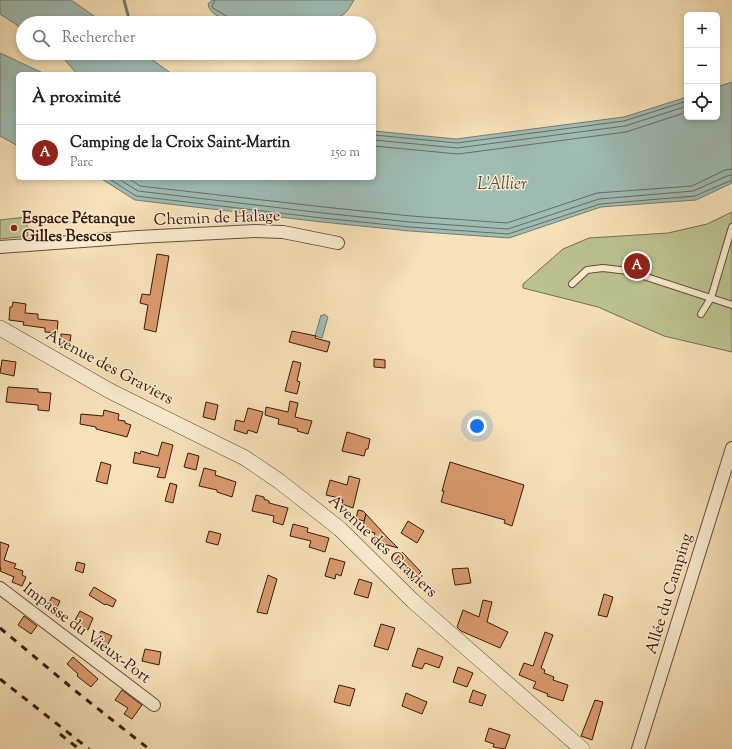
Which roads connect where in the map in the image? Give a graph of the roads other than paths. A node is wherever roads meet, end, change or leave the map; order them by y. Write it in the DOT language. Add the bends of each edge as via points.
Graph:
graph roads {
  1 [pos="732,227"];
  2 [pos="338,243"];
  3 [pos="0,247"];
  4 [pos="572,284"];
  5 [pos="711,298"];
  6 [pos="732,305"];
  7 [pos="701,314"];
  8 [pos="0,328"];
  9 [pos="732,448"];
  10 [pos="0,588"];
  11 [pos="154,705"];
  12 [pos="577,744"];
  13 [pos="587,749"];
  14 [pos="638,749"];
  1 -- 5 [label="lane"];
  2 -- 3 [label="street, Chemin de Halage" via="283,232 254,231"];
  4 -- 5 [label="lane" via="587,270 603,268 628,271"];
  5 -- 6 [label="lane"];
  5 -- 7 [label="lane"];
  8 -- 12 [label="street, Avenue des Graviers" via="110,391 245,458 279,481 340,529 413,601"];
  9 -- 14 [label="street, Allée du Camping"];
  10 -- 11 [label="street, Impasse du Vieux-Port"];
  12 -- 13 [label="street, Avenue des Graviers"];
}
